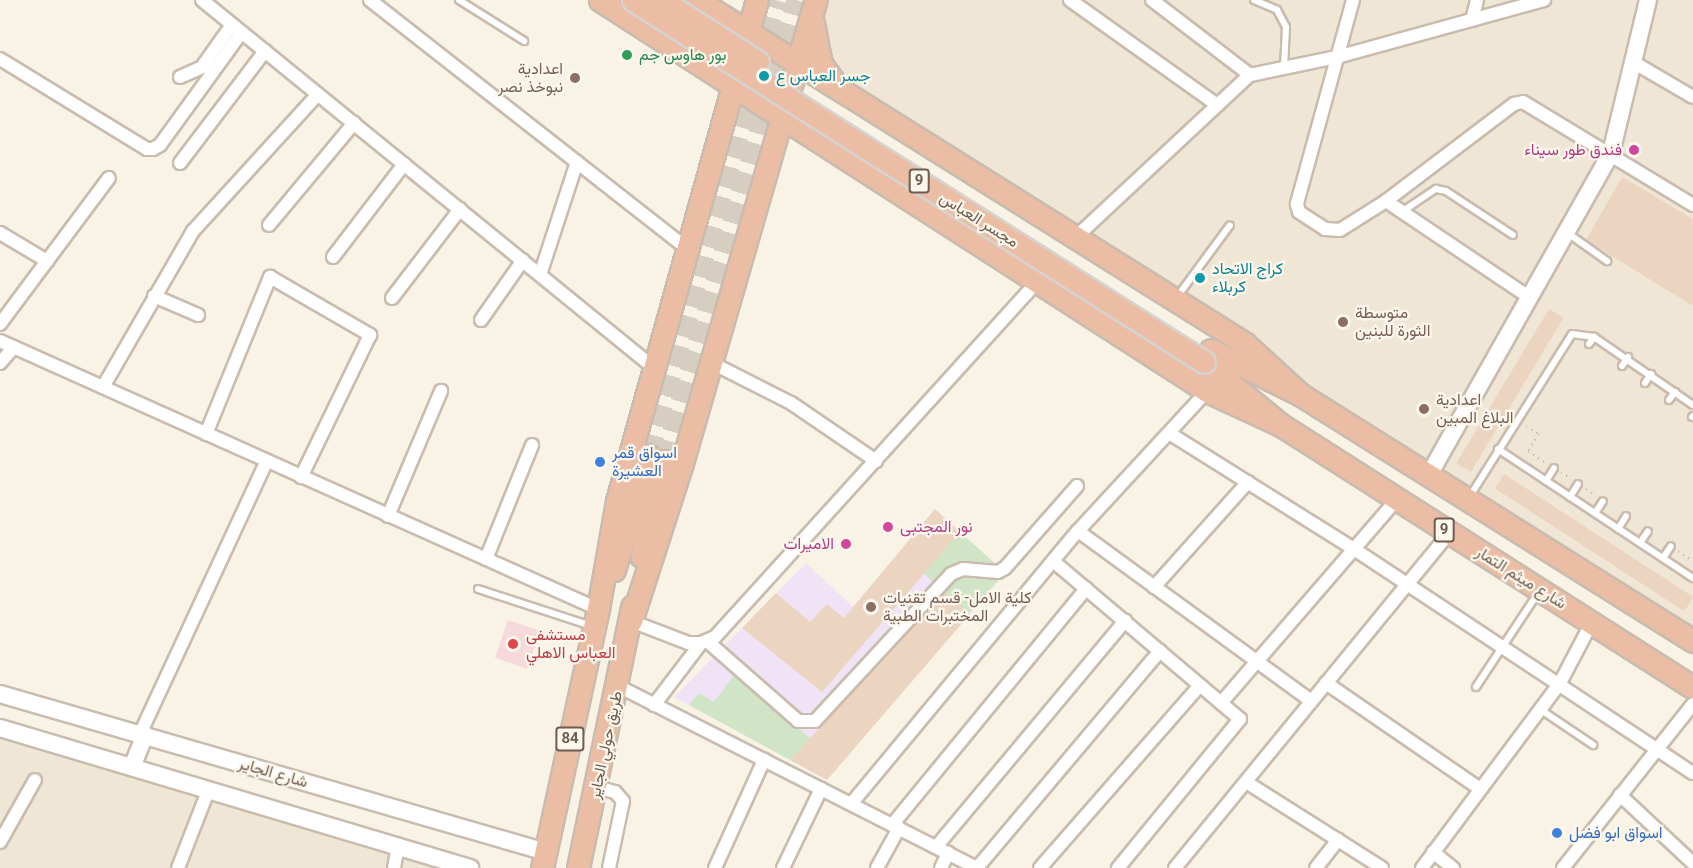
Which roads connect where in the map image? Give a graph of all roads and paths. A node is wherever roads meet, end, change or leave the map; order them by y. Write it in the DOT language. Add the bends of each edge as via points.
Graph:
graph roads {
  1 [pos="202,0"];
  2 [pos="370,0"];
  3 [pos="459,0"];
  4 [pos="600,0"];
  5 [pos="633,0"];
  6 [pos="661,0"];
  7 [pos="698,0"];
  8 [pos="755,0"];
  9 [pos="1070,0"];
  10 [pos="1152,0"];
  11 [pos="1254,0"];
  12 [pos="1353,0"];
  13 [pos="1477,0"];
  14 [pos="1544,0"];
  15 [pos="1648,0"];
  16 [pos="815,3"];
  17 [pos="218,5"];
  18 [pos="721,15"];
  19 [pos="1472,20"];
  20 [pos="236,29"];
  21 [pos="748,32"];
  22 [pos="524,40"];
  23 [pos="265,51"];
  24 [pos="1337,57"];
  25 [pos="0,59"];
  26 [pos="1633,62"];
  27 [pos="698,63"];
  28 [pos="798,63"];
  29 [pos="1283,69"];
  30 [pos="1250,75"];
  31 [pos="180,77"];
  32 [pos="733,85"];
  33 [pos="845,93"];
  34 [pos="318,94"];
  35 [pos="1693,97"];
  36 [pos="1217,105"];
  37 [pos="783,117"];
  38 [pos="354,123"];
  39 [pos="720,128"];
  40 [pos="826,145"];
  41 [pos="1611,153"];
  42 [pos="577,162"];
  43 [pos="180,163"];
  44 [pos="770,163"];
  45 [pos="404,164"];
  46 [pos="110,178"];
  47 [pos="1386,201"];
  48 [pos="1693,205"];
  49 [pos="460,209"];
  50 [pos="1402,212"];
  51 [pos="269,225"];
  52 [pos="1230,225"];
  53 [pos="1566,232"];
  54 [pos="0,233"];
  55 [pos="1513,235"];
  56 [pos="1076,237"];
  57 [pos="686,248"];
  58 [pos="333,256"];
  59 [pos="523,260"];
  60 [pos="47,261"];
  61 [pos="1607,261"];
  62 [pos="540,275"];
  63 [pos="1038,281"];
  64 [pos="154,296"];
  65 [pos="1529,297"];
  66 [pos="392,298"];
  67 [pos="1176,300"];
  68 [pos="198,315"];
  69 [pos="481,320"];
  70 [pos="0,324"];
  71 [pos="1594,337"];
  72 [pos="0,341"];
  73 [pos="1589,344"];
  74 [pos="14,347"];
  75 [pos="1208,356"];
  76 [pos="1628,357"];
  77 [pos="0,363"];
  78 [pos="712,363"];
  79 [pos="1622,366"];
  80 [pos="653,367"];
  81 [pos="1651,374"];
  82 [pos="1645,382"];
  83 [pos="103,387"];
  84 [pos="441,391"];
  85 [pos="1208,391"];
  86 [pos="1675,392"];
  87 [pos="1301,395"];
  88 [pos="1669,400"];
  89 [pos="1693,405"];
  90 [pos="1515,420"];
  91 [pos="1281,424"];
  92 [pos="1169,433"];
  93 [pos="206,434"];
  94 [pos="531,445"];
  95 [pos="1498,449"];
  96 [pos="1528,451"];
  97 [pos="267,461"];
  98 [pos="876,461"];
  99 [pos="1554,468"];
  100 [pos="1430,473"];
  101 [pos="301,477"];
  102 [pos="1546,481"];
  103 [pos="1248,482"];
  104 [pos="1578,484"];
  105 [pos="1077,486"];
  106 [pos="1570,497"];
  107 [pos="1469,498"];
  108 [pos="1397,499"];
  109 [pos="1603,501"];
  110 [pos="1595,513"];
  111 [pos="388,516"];
  112 [pos="1626,516"];
  113 [pos="1618,529"];
  114 [pos="1078,531"];
  115 [pos="1648,531"];
  116 [pos="1449,533"];
  117 [pos="1640,543"];
  118 [pos="1671,546"];
  119 [pos="1354,549"];
  120 [pos="1663,558"];
  121 [pos="486,559"];
  122 [pos="1053,561"];
  123 [pos="1693,566"];
  124 [pos="1690,576"];
  125 [pos="1407,584"];
  126 [pos="1154,587"];
  127 [pos="478,588"];
  128 [pos="1086,589"];
  129 [pos="1540,590"];
  130 [pos="596,618"];
  131 [pos="631,621"];
  132 [pos="1125,621"];
  133 [pos="1592,622"];
  134 [pos="1693,641"];
  135 [pos="704,642"];
  136 [pos="1503,646"];
  137 [pos="1160,651"];
  138 [pos="1257,662"];
  139 [pos="1326,683"];
  140 [pos="1560,683"];
  141 [pos="1200,685"];
  142 [pos="618,686"];
  143 [pos="1476,687"];
  144 [pos="1693,687"];
  145 [pos="0,694"];
  146 [pos="1311,701"];
  147 [pos="1221,703"];
  148 [pos="1693,704"];
  149 [pos="654,705"];
  150 [pos="1541,710"];
  151 [pos="0,728"];
  152 [pos="142,735"];
  153 [pos="1593,745"];
  154 [pos="1656,750"];
  155 [pos="764,760"];
  156 [pos="132,767"];
  157 [pos="1693,772"];
  158 [pos="35,780"];
  159 [pos="1246,782"];
  160 [pos="597,786"];
  161 [pos="1479,788"];
  162 [pos="821,789"];
  163 [pos="208,790"];
  164 [pos="1620,795"];
  165 [pos="851,804"];
  166 [pos="895,826"];
  167 [pos="1338,840"];
  168 [pos="0,842"];
  169 [pos="398,845"];
  170 [pos="936,847"];
  171 [pos="1433,852"];
  172 [pos="948,853"];
  173 [pos="544,860"];
  174 [pos="1693,863"];
  175 [pos="178,868"];
  176 [pos="394,868"];
  177 [pos="471,868"];
  178 [pos="578,868"];
  179 [pos="609,868"];
  180 [pos="715,868"];
  181 [pos="783,868"];
  182 [pos="877,868"];
  183 [pos="940,868"];
  184 [pos="977,868"];
  185 [pos="1040,868"];
  186 [pos="1118,868"];
  187 [pos="1175,868"];
  188 [pos="1316,868"];
  189 [pos="1382,868"];
  190 [pos="1422,868"];
  191 [pos="1453,868"];
  192 [pos="1563,868"];
  1 -- 17 [label="street"];
  2 -- 42 [label="street"];
  3 -- 22 [label="lane"];
  4 -- 27 [label="highway"];
  5 -- 75 [label="highway, مجسر العباس / 9, bridge"];
  6 -- 75 [label="highway, مجسر العباس / 9, bridge"];
  7 -- 18 [label="highway"];
  8 -- 18 [label="highway" via="742,13"];
  8 -- 21 [label="highway"];
  9 -- 36 [label="street"];
  10 -- 30 [label="street"];
  11 -- 29 [label="lane" via="1277,10 1286,27"];
  12 -- 24 [label="street"];
  13 -- 19 [label="street"];
  14 -- 19 [label="street"];
  15 -- 26 [label="street"];
  16 -- 28 [label="highway"];
  16 -- 33 [label="highway" via="814,37 821,64"];
  17 -- 20 [label="street"];
  18 -- 21 [label="highway"];
  19 -- 24 [label="street"];
  20 -- 23 [label="street"];
  20 -- 25 [label="street" via="160,146 153,149 147,149"];
  20 -- 31 [label="street" via="202,67"];
  21 -- 28 [label="highway"];
  21 -- 32 [label="highway"];
  23 -- 34 [label="street"];
  23 -- 43 [label="street"];
  24 -- 29 [label="street"];
  24 -- 47 [label="street" via="1298,195 1299,212 1325,229 1340,230"];
  26 -- 35 [label="street"];
  26 -- 41 [label="street"];
  27 -- 32 [label="highway"];
  27 -- 39 [label="highway" via="717,88"];
  28 -- 33 [label="highway"];
  28 -- 37 [label="highway"];
  29 -- 30 [label="street"];
  30 -- 36 [label="street"];
  32 -- 37 [label="highway"];
  32 -- 39 [label="highway"];
  33 -- 56 [label="highway"];
  34 -- 38 [label="street"];
  34 -- 64 [label="street" via="193,231"];
  36 -- 56 [label="street"];
  37 -- 40 [label="highway"];
  37 -- 44 [label="highway"];
  38 -- 45 [label="street"];
  38 -- 51 [label="street"];
  39 -- 57 [label="highway"];
  40 -- 44 [label="highway" via="795,142 780,150"];
  40 -- 63 [label="highway"];
  41 -- 47 [label="street" via="1523,102 1514,104"];
  41 -- 48 [label="street"];
  41 -- 53 [label="street"];
  42 -- 57 [label="street"];
  42 -- 62 [label="street"];
  44 -- 78 [label="highway"];
  45 -- 49 [label="street"];
  45 -- 58 [label="street"];
  46 -- 60 [label="street"];
  47 -- 50 [label="street"];
  49 -- 59 [label="street"];
  49 -- 66 [label="street"];
  50 -- 55 [label="lane" via="1436,189 1446,191"];
  50 -- 65 [label="street"];
  52 -- 67 [label="lane"];
  53 -- 61 [label="lane"];
  53 -- 65 [label="street"];
  54 -- 60 [label="street"];
  56 -- 67 [label="highway"];
  57 -- 80 [label="highway"];
  59 -- 62 [label="street"];
  59 -- 69 [label="street"];
  60 -- 70 [label="street"];
  62 -- 80 [label="street"];
  63 -- 85 [label="highway"];
  63 -- 98 [label="street"];
  64 -- 68 [label="street"];
  64 -- 83 [label="street"];
  65 -- 100 [label="street"];
  67 -- 87 [label="highway" via="1244,343"];
  71 -- 73 [label="lane"];
  71 -- 76 [label="lane"];
  71 -- 90 [label="lane" via="1568,335"];
  72 -- 74 [label="street"];
  74 -- 77 [label="street"];
  74 -- 83 [label="street"];
  75 -- 87 [label="highway, 9"];
  75 -- 91 [label="highway, شارع ميثم التمار / 9"];
  76 -- 79 [label="lane"];
  76 -- 81 [label="lane"];
  78 -- 98 [label="street" via="791,403"];
  78 -- 131 [label="highway"];
  80 -- 130 [label="highway" via="617,501"];
  81 -- 82 [label="lane"];
  81 -- 86 [label="lane"];
  83 -- 93 [label="street"];
  84 -- 111 [label="street"];
  85 -- 91 [label="highway"];
  85 -- 92 [label="street"];
  86 -- 88 [label="lane"];
  86 -- 89 [label="lane"];
  87 -- 100 [label="highway, 9"];
  90 -- 95 [label="lane"];
  90 -- 96 [label="path" via="1539,434"];
  91 -- 108 [label="highway, شارع ميثم التمار / 9"];
  92 -- 103 [label="street"];
  92 -- 114 [label="street"];
  93 -- 97 [label="street"];
  93 -- 101 [label="street" via="270,277 370,335"];
  94 -- 121 [label="street"];
  95 -- 102 [label="lane"];
  95 -- 107 [label="lane"];
  97 -- 101 [label="street"];
  97 -- 152 [label="street"];
  98 -- 135 [label="street" via="731,621"];
  99 -- 102 [label="lane"];
  100 -- 107 [label="highway, 9"];
  101 -- 111 [label="street"];
  102 -- 106 [label="lane"];
  103 -- 119 [label="street"];
  103 -- 126 [label="street"];
  104 -- 106 [label="lane"];
  105 -- 135 [label="street" via="1005,568 999,572 963,569 951,574 815,721 798,721"];
  106 -- 110 [label="lane"];
  107 -- 134 [label="highway, 9"];
  108 -- 116 [label="highway, شارع ميثم التمار / 9"];
  108 -- 119 [label="street"];
  109 -- 110 [label="lane"];
  110 -- 113 [label="lane"];
  111 -- 121 [label="street"];
  112 -- 113 [label="lane"];
  113 -- 117 [label="lane"];
  114 -- 122 [label="street"];
  114 -- 126 [label="street"];
  115 -- 117 [label="lane"];
  116 -- 125 [label="street"];
  116 -- 129 [label="highway, شارع ميثم التمار / 9"];
  117 -- 120 [label="lane"];
  118 -- 120 [label="lane"];
  119 -- 125 [label="street"];
  119 -- 138 [label="street"];
  120 -- 124 [label="lane"];
  121 -- 130 [label="street"];
  122 -- 128 [label="street"];
  122 -- 165 [label="street"];
  123 -- 124 [label="lane"];
  125 -- 136 [label="street"];
  125 -- 139 [label="street"];
  126 -- 138 [label="street"];
  127 -- 130 [label="lane"];
  128 -- 132 [label="street"];
  128 -- 166 [label="street"];
  129 -- 133 [label="highway, شارع ميثم التمار / 9"];
  129 -- 136 [label="lane"];
  130 -- 131 [label="highway, 84" via="656,458"];
  130 -- 173 [label="highway, 84"];
  131 -- 135 [label="street" via="682,642"];
  131 -- 142 [label="highway, طريق حولي الجاير / 84"];
  132 -- 137 [label="street"];
  132 -- 170 [label="street"];
  133 -- 140 [label="street"];
  133 -- 144 [label="highway, شارع ميثم التمار / 9"];
  135 -- 149 [label="street"];
  136 -- 140 [label="street"];
  136 -- 143 [label="lane"];
  137 -- 141 [label="street"];
  137 -- 184 [label="street"];
  138 -- 146 [label="street"];
  138 -- 147 [label="street"];
  139 -- 146 [label="street"];
  139 -- 161 [label="street"];
  140 -- 150 [label="street"];
  140 -- 154 [label="street"];
  141 -- 147 [label="street"];
  141 -- 185 [label="street"];
  142 -- 149 [label="street"];
  142 -- 160 [label="highway, طريق حولي الجاير / 84"];
  145 -- 152 [label="street, شارع الجاير"];
  146 -- 159 [label="street"];
  147 -- 186 [label="street" via="1240,719"];
  148 -- 154 [label="street"];
  149 -- 155 [label="street"];
  150 -- 153 [label="lane"];
  150 -- 161 [label="street"];
  151 -- 156 [label="street"];
  152 -- 156 [label="street"];
  152 -- 173 [label="street, شارع الجاير"];
  154 -- 157 [label="street"];
  154 -- 164 [label="street"];
  155 -- 162 [label="street"];
  155 -- 180 [label="street"];
  156 -- 163 [label="street"];
  158 -- 168 [label="street"];
  159 -- 167 [label="street"];
  159 -- 187 [label="street"];
  160 -- 178 [label="highway, طريق حولي الجاير / 84"];
  160 -- 179 [label="street" via="615,792 623,801"];
  161 -- 171 [label="street"];
  162 -- 165 [label="street"];
  162 -- 181 [label="street"];
  163 -- 169 [label="street"];
  163 -- 175 [label="street"];
  164 -- 174 [label="street"];
  164 -- 192 [label="street"];
  165 -- 166 [label="street"];
  166 -- 170 [label="street"];
  166 -- 182 [label="street"];
  167 -- 188 [label="street"];
  167 -- 189 [label="street"];
  169 -- 176 [label="street"];
  169 -- 177 [label="street"];
  170 -- 172 [label="street"];
  171 -- 190 [label="street"];
  171 -- 191 [label="street"];
  172 -- 183 [label="street"];
  172 -- 184 [label="street"];
}
